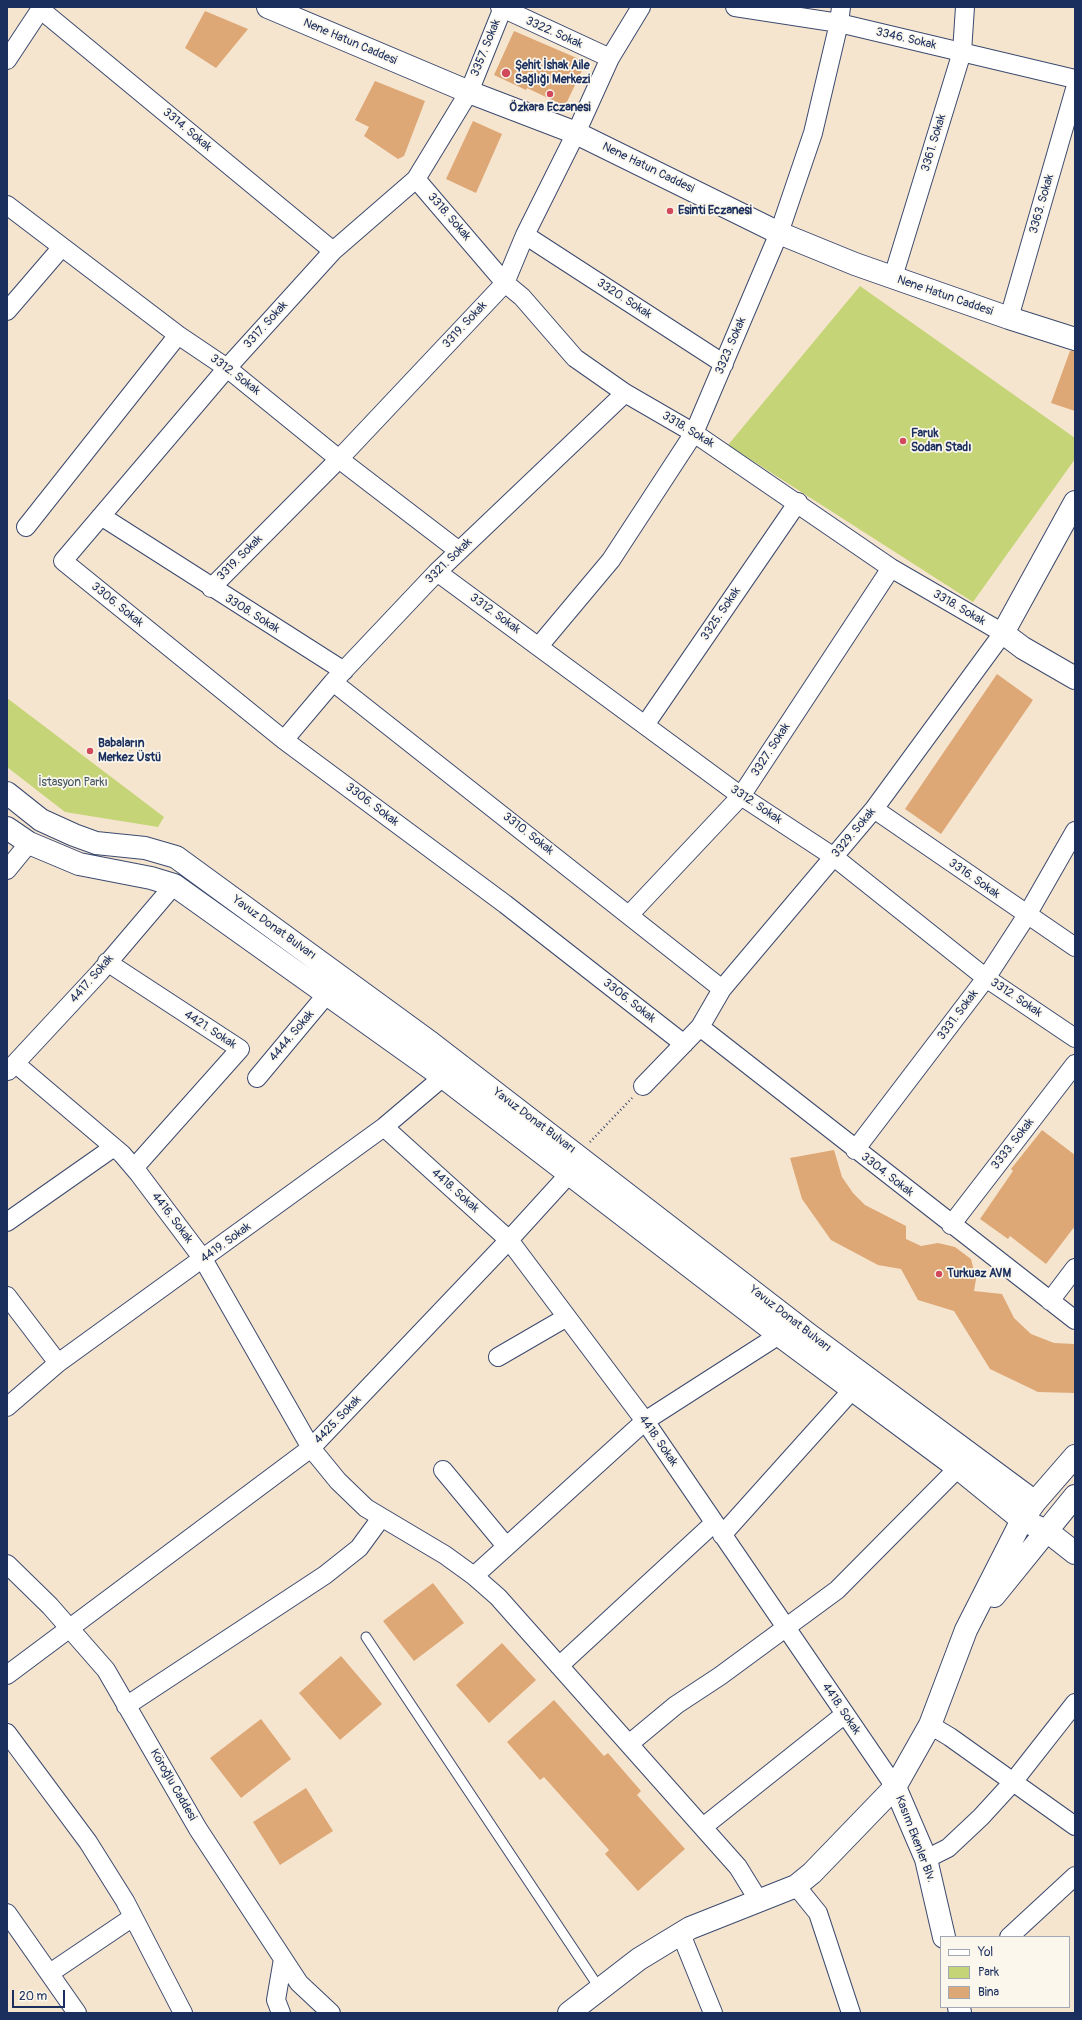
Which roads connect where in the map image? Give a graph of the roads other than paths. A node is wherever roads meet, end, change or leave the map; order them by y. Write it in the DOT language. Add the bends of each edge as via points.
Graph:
graph roads {
  1 [pos="268,7"];
  2 [pos="641,7"];
  3 [pos="735,7"];
  4 [pos="965,7"];
  5 [pos="41,8"];
  6 [pos="503,8"];
  7 [pos="840,15"];
  8 [pos="962,52"];
  9 [pos="610,58"];
  10 [pos="7,60"];
  11 [pos="1075,79"];
  12 [pos="1075,89"];
  13 [pos="469,92"];
  14 [pos="576,133"];
  15 [pos="416,179"];
  16 [pos="7,205"];
  17 [pos="779,233"];
  18 [pos="525,235"];
  19 [pos="62,247"];
  20 [pos="333,251"];
  21 [pos="893,277"];
  22 [pos="505,283"];
  23 [pos="7,311"];
  24 [pos="1009,318"];
  25 [pos="178,335"];
  26 [pos="1075,339"];
  27 [pos="724,364"];
  28 [pos="227,368"];
  29 [pos="625,393"];
  30 [pos="694,432"];
  31 [pos="339,459"];
  32 [pos="798,502"];
  33 [pos="1075,502"];
  34 [pos="101,516"];
  35 [pos="26,527"];
  36 [pos="459,551"];
  37 [pos="63,561"];
  38 [pos="891,568"];
  39 [pos="437,572"];
  40 [pos="211,588"];
  41 [pos="1002,633"];
  42 [pos="539,646"];
  43 [pos="339,676"];
  44 [pos="1075,678"];
  45 [pos="645,725"];
  46 [pos="284,740"];
  47 [pos="7,793"];
  48 [pos="741,796"];
  49 [pos="874,809"];
  50 [pos="7,828"];
  51 [pos="1075,831"];
  52 [pos="29,842"];
  53 [pos="834,857"];
  54 [pos="7,870"];
  55 [pos="174,885"];
  56 [pos="630,914"];
  57 [pos="1027,915"];
  58 [pos="1075,947"];
  59 [pos="107,962"];
  60 [pos="986,978"];
  61 [pos="722,989"];
  62 [pos="327,994"];
  63 [pos="700,1027"];
  64 [pos="1075,1038"];
  65 [pos="684,1044"];
  66 [pos="1075,1064"];
  67 [pos="12,1068"];
  68 [pos="443,1077"];
  69 [pos="257,1078"];
  70 [pos="639,1089"];
  71 [pos="384,1127"];
  72 [pos="114,1147"];
  73 [pos="855,1150"];
  74 [pos="134,1168"];
  75 [pos="570,1173"];
  76 [pos="7,1222"];
  77 [pos="952,1225"];
  78 [pos="509,1240"];
  79 [pos="203,1259"];
  80 [pos="1075,1268"];
  81 [pos="7,1296"];
  82 [pos="1050,1301"];
  83 [pos="567,1317"];
  84 [pos="1075,1320"];
  85 [pos="779,1335"];
  86 [pos="498,1357"];
  87 [pos="58,1363"];
  88 [pos="853,1388"];
  89 [pos="7,1406"];
  90 [pos="645,1421"];
  91 [pos="311,1448"];
  92 [pos="1075,1456"];
  93 [pos="958,1468"];
  94 [pos="443,1470"];
  95 [pos="1075,1496"];
  96 [pos="1035,1502"];
  97 [pos="381,1518"];
  98 [pos="1022,1520"];
  99 [pos="718,1529"];
  100 [pos="1047,1531"];
  101 [pos="506,1546"];
  102 [pos="1075,1553"];
  103 [pos="7,1564"];
  104 [pos="474,1576"];
  105 [pos="785,1626"];
  106 [pos="70,1629"];
  107 [pos="966,1630"];
  108 [pos="366,1637"];
  109 [pos="559,1666"];
  110 [pos="7,1675"];
  111 [pos="1075,1703"];
  112 [pos="126,1706"];
  113 [pos="845,1714"];
  114 [pos="930,1726"];
  115 [pos="7,1734"];
  116 [pos="629,1744"];
  117 [pos="1013,1782"];
  118 [pos="895,1787"];
  119 [pos="1075,1826"];
  120 [pos="702,1827"];
  121 [pos="926,1859"];
  122 [pos="1075,1876"];
  123 [pos="796,1886"];
  124 [pos="759,1902"];
  125 [pos="7,1913"];
  126 [pos="133,1917"];
  127 [pos="681,1934"];
  128 [pos="944,1936"];
  129 [pos="1010,1936"];
  130 [pos="283,1959"];
  131 [pos="50,1973"];
  132 [pos="600,1988"];
  133 [pos="577,2011"];
  134 [pos="77,2013"];
  135 [pos="183,2013"];
  136 [pos="281,2013"];
  137 [pos="331,2013"];
  138 [pos="713,2013"];
  139 [pos="851,2013"];
  1 -- 13 [label="street, Nene Hatun Caddesi"];
  2 -- 9 [label="street, 3319. Sokak"];
  3 -- 7 [label="street, 3346. Sokak"];
  4 -- 8 [label="street, 3361. Sokak"];
  5 -- 10 [label="street"];
  5 -- 20 [label="street, 3314. Sokak"];
  6 -- 9 [label="street, 3322. Sokak"];
  6 -- 13 [label="street, 3357. Sokak"];
  7 -- 8 [label="street, 3346. Sokak"];
  7 -- 17 [label="street, 3323. Sokak" via="812,133"];
  8 -- 11 [label="street, 3346. Sokak"];
  8 -- 21 [label="street, 3361. Sokak"];
  9 -- 14 [label="street, 3319. Sokak"];
  12 -- 24 [label="street, 3363. Sokak"];
  13 -- 14 [label="street, Nene Hatun Caddesi"];
  13 -- 15 [label="street, 3317. Sokak"];
  14 -- 17 [label="street, Nene Hatun Caddesi"];
  14 -- 18 [label="street, 3319. Sokak"];
  15 -- 20 [label="street, 3317. Sokak"];
  15 -- 22 [label="street, 3318. Sokak"];
  16 -- 19 [label="street, 3312. Sokak"];
  17 -- 21 [label="street, Nene Hatun Caddesi"];
  17 -- 27 [label="street, 3323. Sokak"];
  18 -- 22 [label="street, 3319. Sokak"];
  18 -- 27 [label="street, 3320. Sokak"];
  19 -- 23 [label="street"];
  19 -- 25 [label="street, 3312. Sokak"];
  20 -- 28 [label="street, 3317. Sokak"];
  21 -- 24 [label="street, Nene Hatun Caddesi"];
  22 -- 29 [label="street, 3318. Sokak" via="522,297 575,358"];
  22 -- 31 [label="street, 3319. Sokak"];
  24 -- 26 [label="street, Nene Hatun Caddesi"];
  25 -- 28 [label="street, 3312. Sokak"];
  25 -- 35 [label="street"];
  27 -- 30 [label="street, 3323. Sokak"];
  28 -- 31 [label="street, 3312. Sokak"];
  28 -- 34 [label="street, 3317. Sokak"];
  29 -- 30 [label="street, 3318. Sokak"];
  29 -- 36 [label="street, 3321. Sokak"];
  30 -- 32 [label="street, 3318. Sokak"];
  30 -- 42 [label="street, 3323. Sokak" via="610,560"];
  31 -- 36 [label="street, 3312. Sokak"];
  31 -- 40 [label="street, 3319. Sokak"];
  32 -- 38 [label="street, 3318. Sokak"];
  32 -- 45 [label="street, 3325. Sokak"];
  33 -- 41 [label="street"];
  34 -- 37 [label="street, 3317. Sokak"];
  34 -- 40 [label="street, 3308. Sokak"];
  36 -- 39 [label="street, 3321. Sokak"];
  37 -- 46 [label="street, 3306. Sokak"];
  38 -- 41 [label="street, 3318. Sokak"];
  38 -- 48 [label="street, 3327. Sokak"];
  39 -- 42 [label="street, 3312. Sokak"];
  39 -- 43 [label="street, 3321. Sokak"];
  40 -- 43 [label="street, 3308. Sokak"];
  41 -- 44 [label="street"];
  41 -- 49 [label="street, 3329. Sokak"];
  42 -- 45 [label="street, 3312. Sokak"];
  43 -- 46 [label="street, 3321. Sokak"];
  43 -- 56 [label="street, 3310. Sokak"];
  45 -- 48 [label="street, 3312. Sokak"];
  46 -- 65 [label="street, 3306. Sokak" via="505,904"];
  47 -- 96 [label="street, Yavuz Donat Bulvarı" via="41,820 74,835 96,843 145,848 176,857 431,1043 802,1329"];
  48 -- 53 [label="street, 3312. Sokak"];
  48 -- 56 [label="street, 3327. Sokak"];
  49 -- 53 [label="street, 3329. Sokak"];
  49 -- 57 [label="street, 3316. Sokak"];
  50 -- 52 [label="street, Yavuz Donat Bulvarı"];
  51 -- 57 [label="street, 3331. Sokak"];
  52 -- 54 [label="street"];
  52 -- 55 [label="street, Yavuz Donat Bulvarı" via="79,864"];
  53 -- 60 [label="street, 3312. Sokak"];
  53 -- 61 [label="street, 3329. Sokak"];
  55 -- 59 [label="street, 4417. Sokak"];
  55 -- 62 [label="street, Yavuz Donat Bulvarı"];
  56 -- 61 [label="street, 3310. Sokak"];
  57 -- 58 [label="street, 3316. Sokak"];
  57 -- 60 [label="street, 3331. Sokak"];
  59 -- 67 [label="street, 4417. Sokak"];
  59 -- 74 [label="street, 4421. Sokak" via="240,1049"];
  60 -- 64 [label="street, 3312. Sokak"];
  60 -- 73 [label="street, 3331. Sokak"];
  61 -- 63 [label="street, 3329. Sokak"];
  62 -- 68 [label="street, Yavuz Donat Bulvarı"];
  62 -- 69 [label="street, 4444. Sokak"];
  63 -- 65 [label="street, 3329. Sokak"];
  63 -- 73 [label="street, 3304. Sokak"];
  65 -- 70 [label="street, 3329. Sokak"];
  66 -- 77 [label="street, 3333. Sokak"];
  67 -- 72 [label="street, 4416. Sokak"];
  68 -- 71 [label="street, 4419. Sokak"];
  68 -- 75 [label="street, Yavuz Donat Bulvarı"];
  71 -- 78 [label="street, 4418. Sokak"];
  71 -- 79 [label="street, 4419. Sokak"];
  72 -- 74 [label="street, 4416. Sokak"];
  72 -- 76 [label="street"];
  73 -- 77 [label="street, 3304. Sokak"];
  74 -- 79 [label="street, 4416. Sokak"];
  75 -- 78 [label="street, 4425. Sokak"];
  75 -- 85 [label="street, Yavuz Donat Bulvarı"];
  77 -- 82 [label="street, 3304. Sokak"];
  78 -- 83 [label="street, 4418. Sokak"];
  78 -- 91 [label="street, 4425. Sokak"];
  79 -- 87 [label="street, 4419. Sokak"];
  79 -- 91 [label="street, 4416. Sokak"];
  80 -- 82 [label="street"];
  81 -- 87 [label="street"];
  82 -- 84 [label="street, 3304. Sokak"];
  83 -- 86 [label="street"];
  83 -- 90 [label="street, 4418. Sokak"];
  85 -- 88 [label="street, Yavuz Donat Bulvarı"];
  85 -- 90 [label="street"];
  87 -- 89 [label="street, 4419. Sokak"];
  88 -- 93 [label="street, Yavuz Donat Bulvarı"];
  88 -- 99 [label="street"];
  90 -- 99 [label="street, 4418. Sokak"];
  90 -- 101 [label="street"];
  91 -- 97 [label="street, 4416. Sokak" via="338,1481 366,1508"];
  91 -- 106 [label="street, 4425. Sokak"];
  92 -- 96 [label="street"];
  93 -- 98 [label="street, Yavuz Donat Bulvarı"];
  93 -- 105 [label="street" via="837,1590"];
  94 -- 101 [label="street"];
  95 -- 100 [label="street"];
  96 -- 98 [label="street"];
  96 -- 100 [label="street"];
  97 -- 104 [label="street, 4416. Sokak" via="445,1555"];
  97 -- 112 [label="street" via="359,1548 325,1575"];
  98 -- 100 [label="street, Yavuz Donat Bulvarı"];
  98 -- 107 [label="street"];
  99 -- 105 [label="street, 4418. Sokak"];
  99 -- 109 [label="street"];
  100 -- 102 [label="street"];
  100 -- 107 [label="street"];
  101 -- 104 [label="street"];
  103 -- 106 [label="street, Köroğlu Caddesi"];
  104 -- 109 [label="street, 4416. Sokak" via="498,1598"];
  105 -- 113 [label="street, 4418. Sokak"];
  105 -- 116 [label="street" via="720,1676 676,1705"];
  106 -- 110 [label="street, 4425. Sokak"];
  106 -- 112 [label="street, Köroğlu Caddesi" via="106,1670"];
  107 -- 114 [label="street"];
  108 -- 132 [label="lane"];
  109 -- 116 [label="street, 4416. Sokak"];
  111 -- 117 [label="street"];
  112 -- 130 [label="street, Köroğlu Caddesi" via="198,1829"];
  113 -- 118 [label="street, 4418. Sokak"];
  113 -- 120 [label="street"];
  114 -- 117 [label="street" via="950,1737"];
  114 -- 118 [label="street"];
  115 -- 126 [label="street" via="88,1842"];
  116 -- 120 [label="street, 4416. Sokak"];
  117 -- 119 [label="street"];
  117 -- 121 [label="street" via="948,1848"];
  118 -- 121 [label="street, Kasım Ekenler Blv."];
  118 -- 123 [label="street" via="812,1873"];
  120 -- 124 [label="street, 4416. Sokak" via="738,1867"];
  121 -- 128 [label="street, Kasım Ekenler Blv."];
  122 -- 129 [label="street"];
  123 -- 124 [label="street"];
  123 -- 139 [label="street" via="818,1913"];
  124 -- 127 [label="street" via="690,1928"];
  125 -- 131 [label="street"];
  126 -- 131 [label="street"];
  126 -- 135 [label="street"];
  127 -- 132 [label="street" via="639,1959"];
  127 -- 138 [label="street"];
  130 -- 136 [label="street" via="276,2000"];
  130 -- 137 [label="street, Köroğlu Caddesi" via="299,1983"];
  131 -- 134 [label="street"];
  132 -- 133 [label="street"];
}
